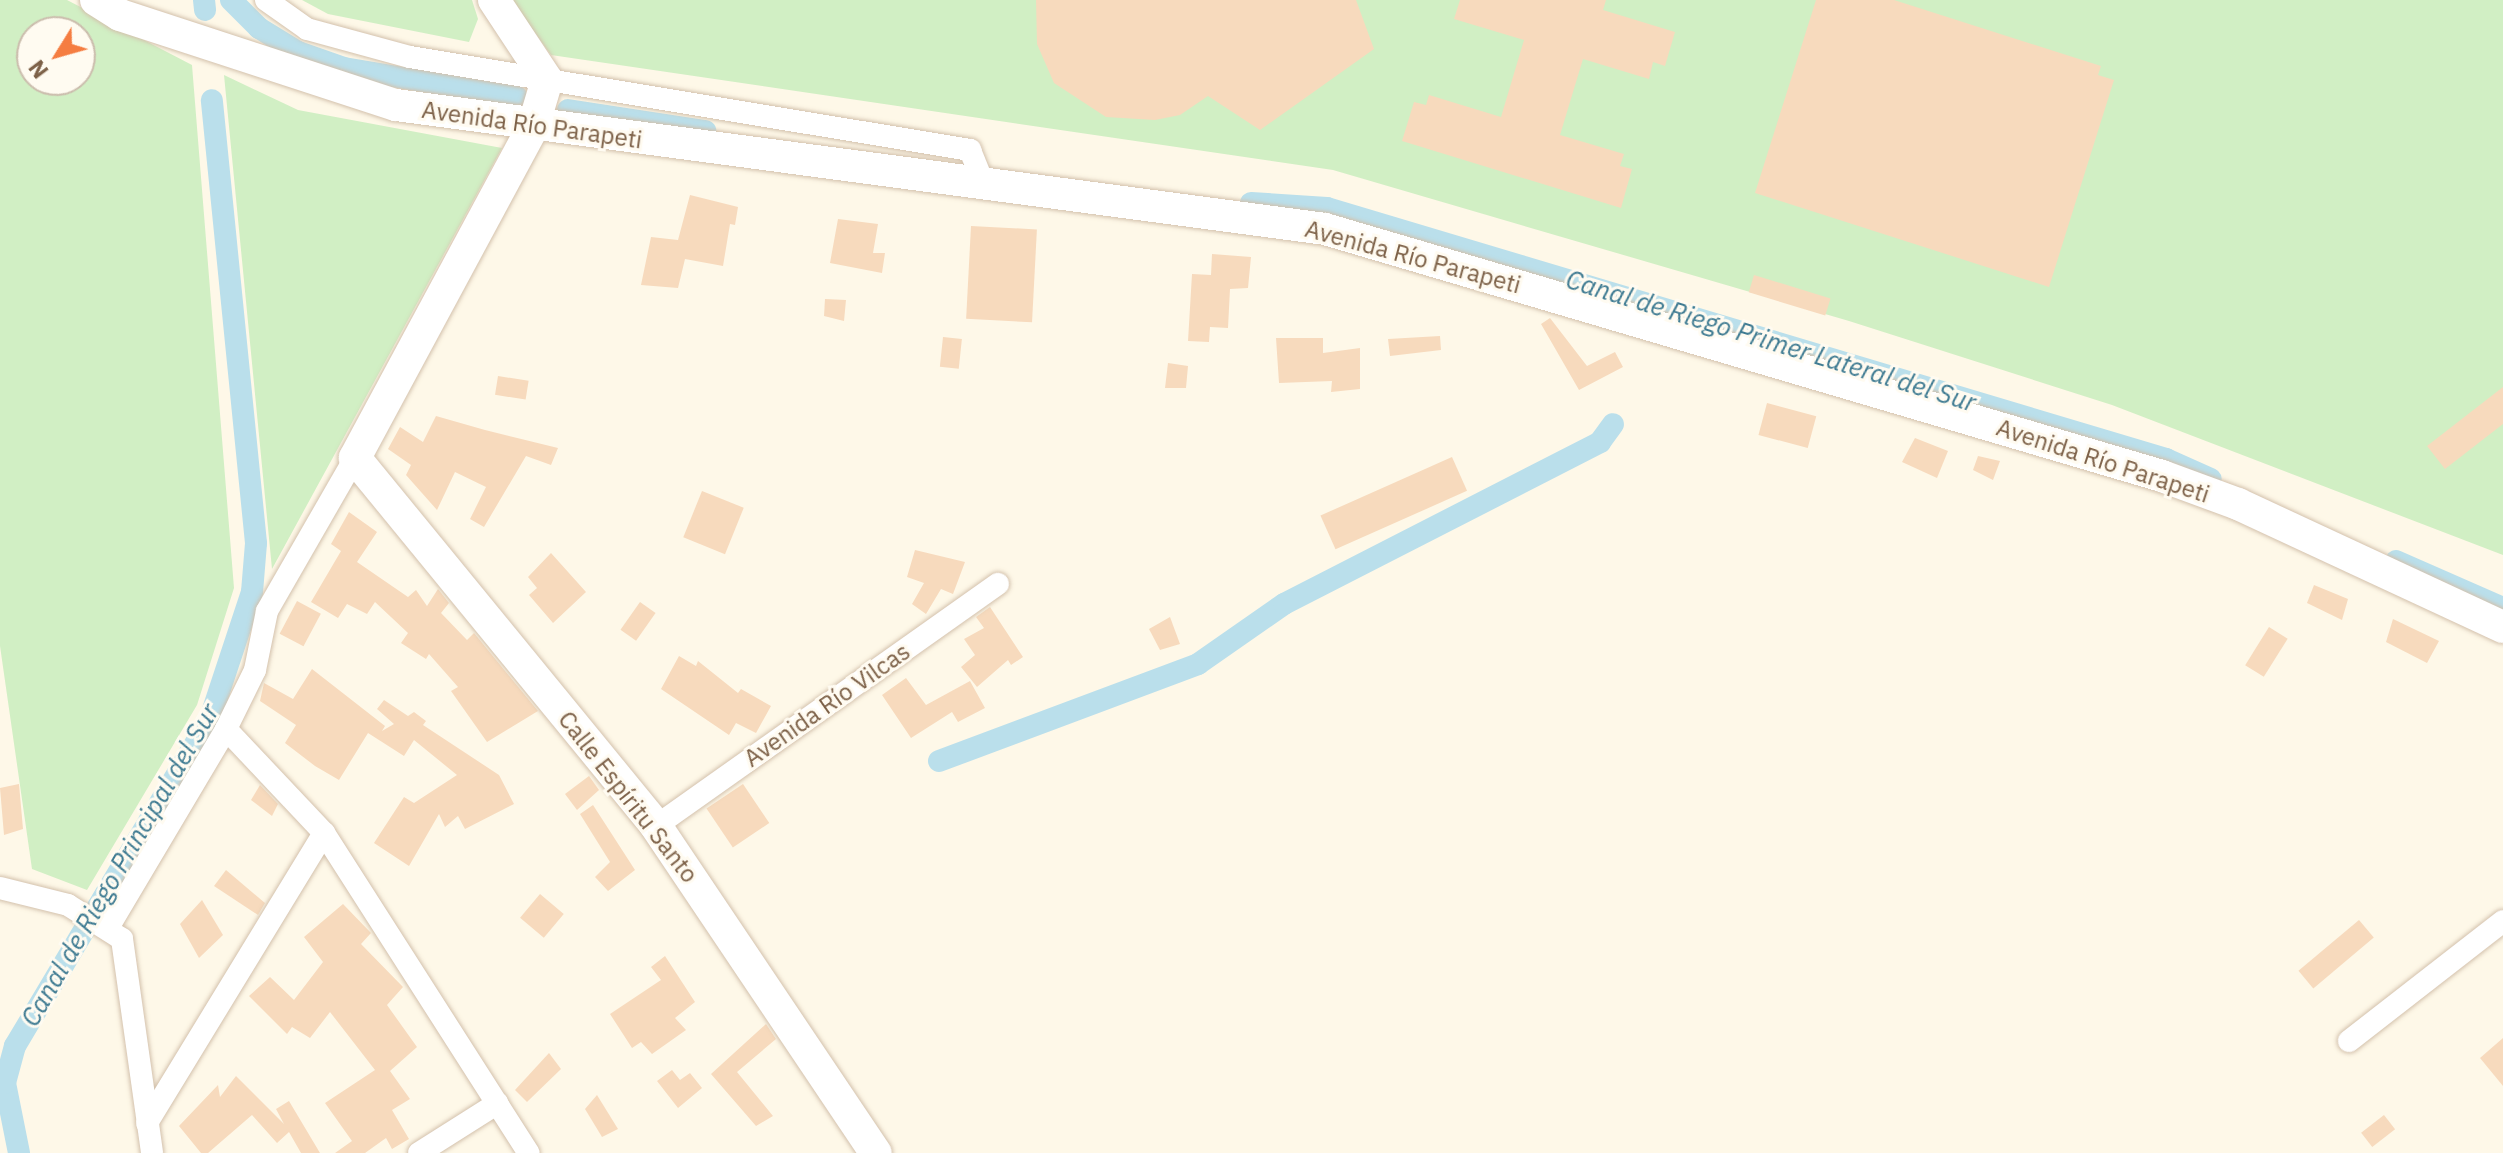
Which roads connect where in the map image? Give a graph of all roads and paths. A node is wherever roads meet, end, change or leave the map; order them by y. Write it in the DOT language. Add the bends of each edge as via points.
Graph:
graph roads {
  1 [pos="96,0"];
  2 [pos="266,0"];
  3 [pos="494,0"];
  4 [pos="547,80"];
  5 [pos="533,127"];
  6 [pos="985,187"];
  7 [pos="355,458"];
  8 [pos="998,584"];
  9 [pos="2503,627"];
  10 [pos="226,729"];
  11 [pos="656,826"];
  12 [pos="324,833"];
  13 [pos="0,888"];
  14 [pos="96,920"];
  15 [pos="2503,921"];
  16 [pos="2349,1041"];
  17 [pos="498,1103"];
  18 [pos="147,1123"];
  19 [pos="152,1153"];
  20 [pos="419,1153"];
  21 [pos="529,1153"];
  22 [pos="876,1153"];
  1 -- 5 [label="street, Avenida Río Parapeti" via="135,20 396,105"];
  2 -- 4 [label="street, Avenida Río Parapeti" via="307,29 410,57"];
  3 -- 4 [label="street"];
  4 -- 5 [label="street"];
  4 -- 6 [label="street, Avenida Río Parapeti" via="970,150"];
  5 -- 6 [label="street, Avenida Río Parapeti"];
  5 -- 7 [label="street"];
  6 -- 9 [label="street, Avenida Río Parapeti" via="1356,237 2162,476 2238,504"];
  7 -- 10 [label="street" via="267,611 255,670"];
  7 -- 11 [label="street, Calle Espíritu Santo"];
  8 -- 11 [label="street, Avenida Río Vilcas"];
  10 -- 12 [label="street"];
  10 -- 14 [label="street"];
  11 -- 22 [label="street, Calle Espíritu Santo"];
  12 -- 17 [label="street"];
  12 -- 18 [label="street"];
  13 -- 14 [label="street"];
  14 -- 18 [label="street" via="122,939"];
  15 -- 16 [label="street"];
  17 -- 20 [label="street"];
  17 -- 21 [label="street"];
  18 -- 19 [label="street"];
}
